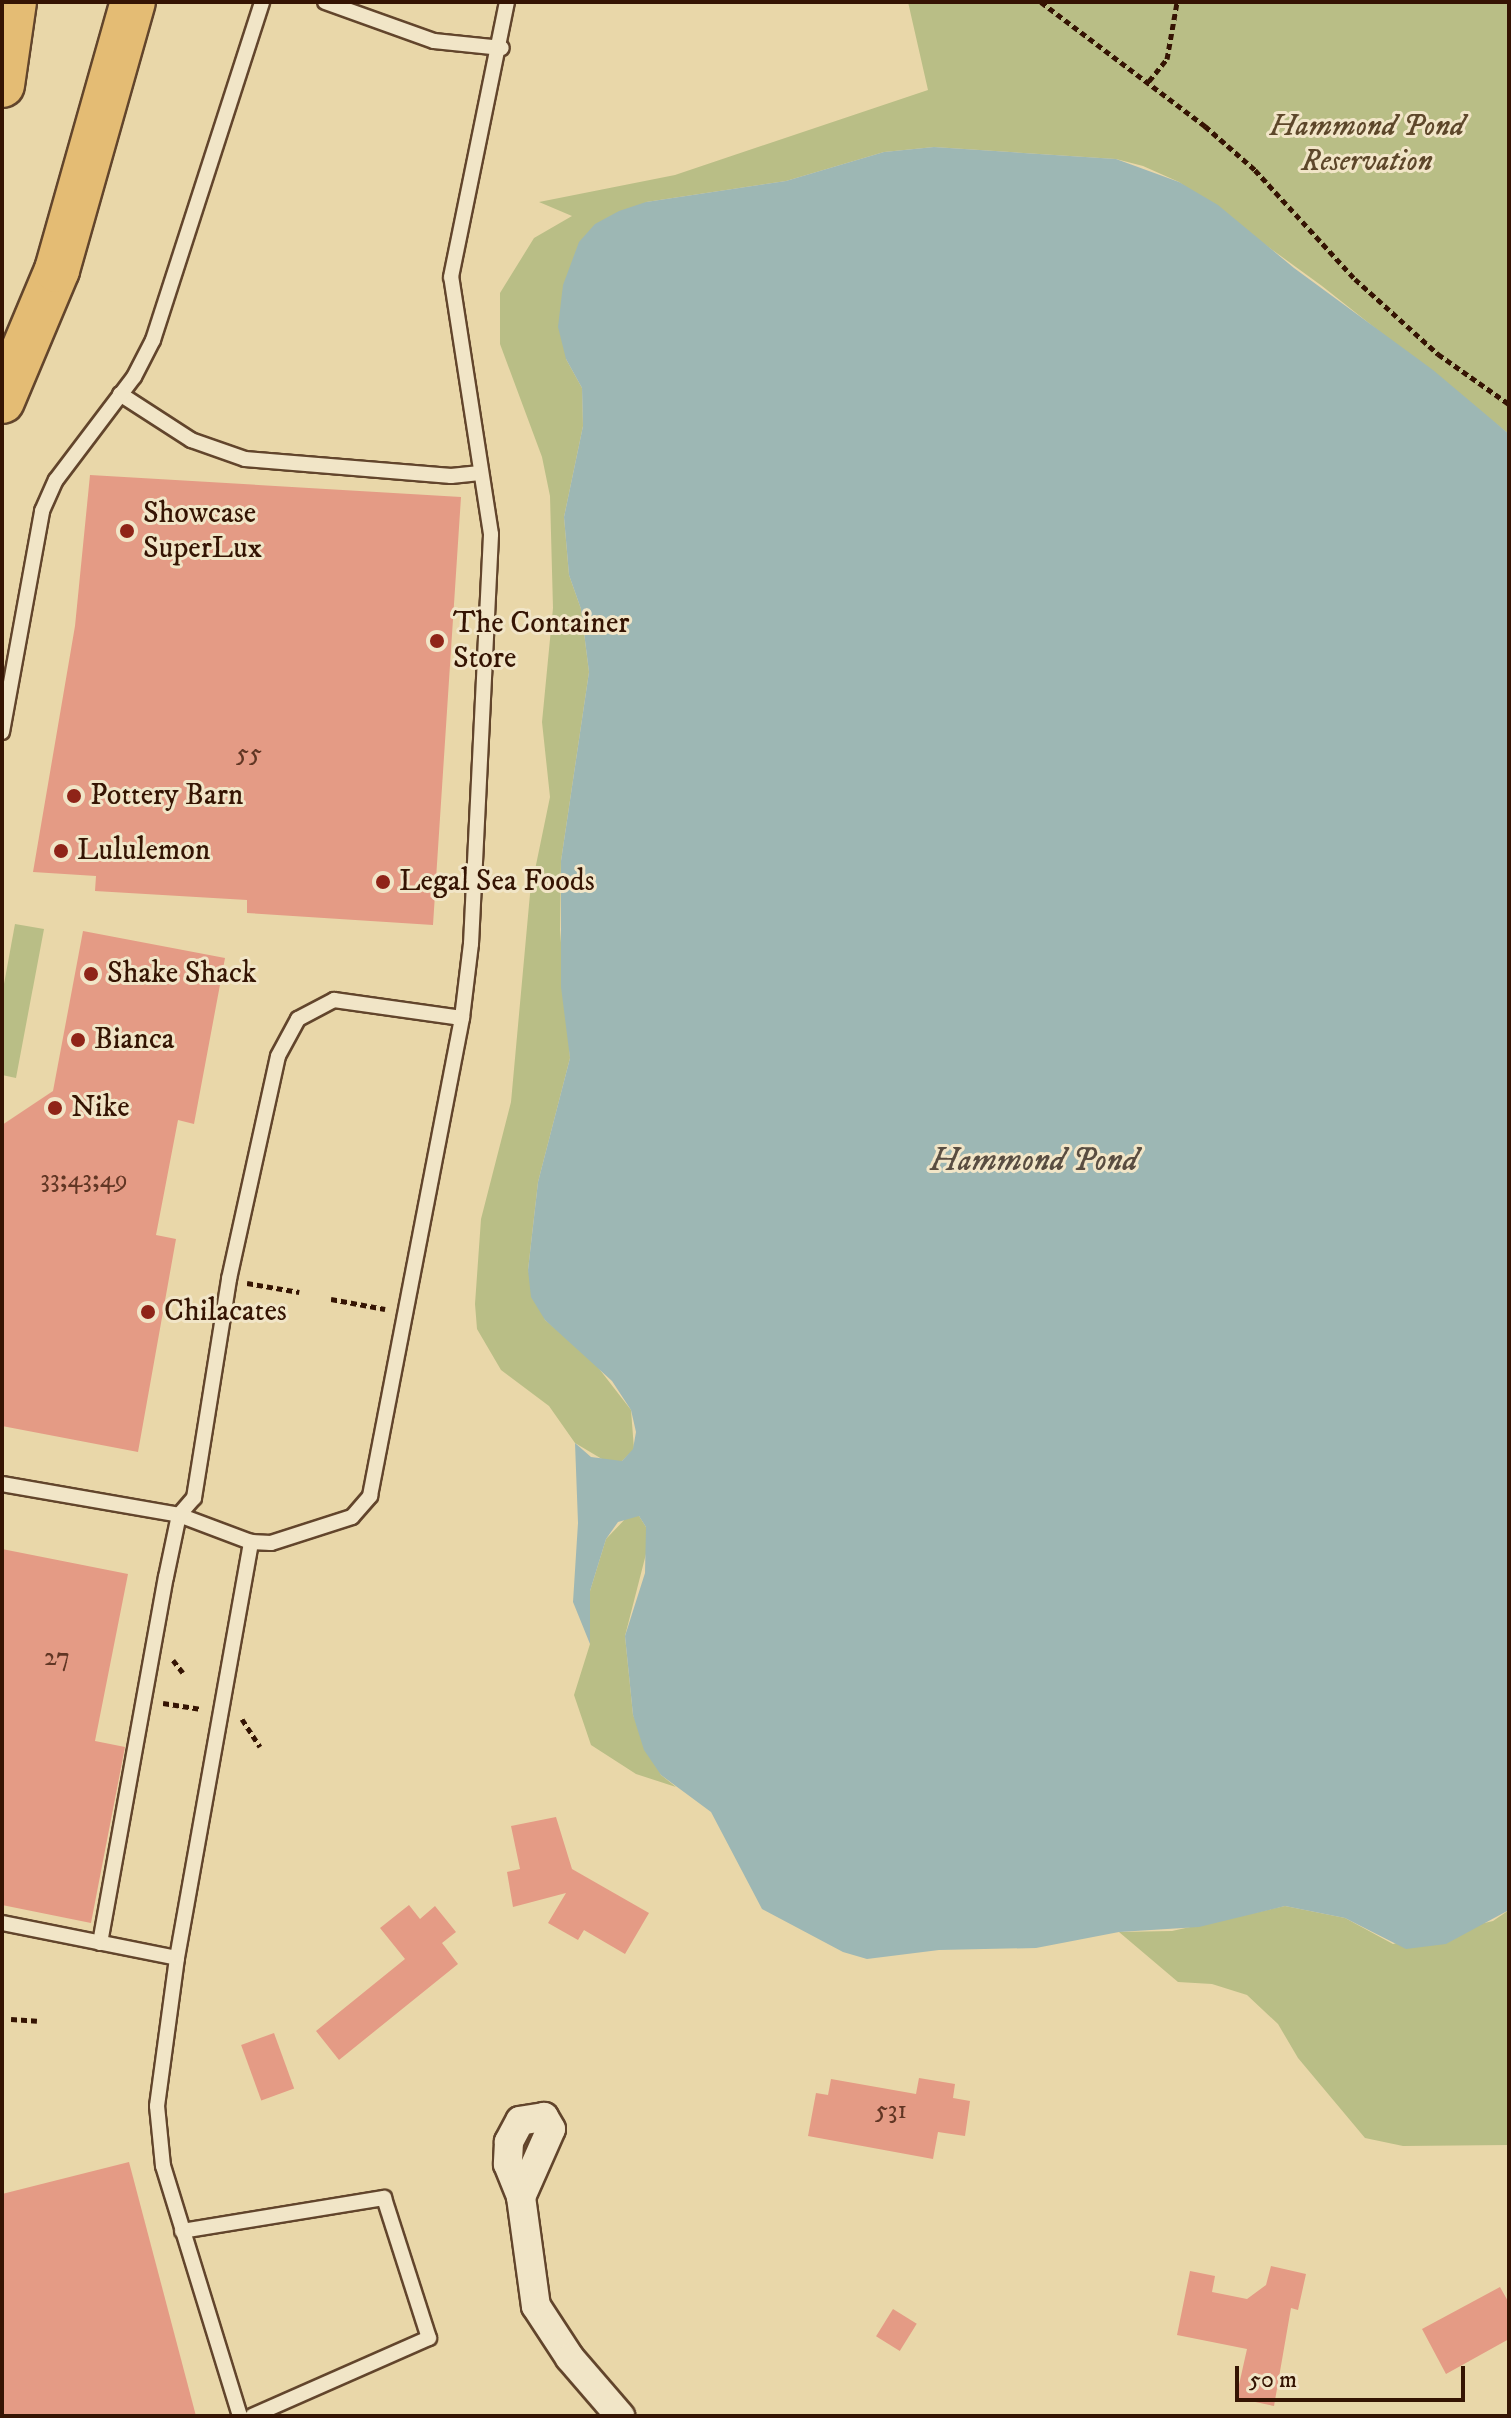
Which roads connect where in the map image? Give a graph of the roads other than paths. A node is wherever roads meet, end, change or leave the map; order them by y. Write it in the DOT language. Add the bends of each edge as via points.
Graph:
graph roads {
  1 [pos="14,2"];
  2 [pos="133,2"];
  3 [pos="262,2"];
  4 [pos="325,2"];
  5 [pos="507,2"];
  6 [pos="502,48"];
  7 [pos="2,85"];
  8 [pos="120,394"];
  9 [pos="2,401"];
  10 [pos="480,473"];
  11 [pos="2,732"];
  12 [pos="462,1018"];
  13 [pos="2,1484"];
  14 [pos="179,1515"];
  15 [pos="251,1542"];
  16 [pos="7,1924"];
  17 [pos="100,1943"];
  18 [pos="177,1958"];
  19 [pos="521,2197"];
  20 [pos="182,2231"];
  21 [pos="240,2416"];
  22 [pos="252,2416"];
  23 [pos="620,2416"];
  1 -- 7 [label="highway"];
  2 -- 9 [label="highway" via="57,270"];
  3 -- 8 [label="lane" via="153,340"];
  4 -- 6 [label="lane" via="434,41"];
  5 -- 6 [label="lane"];
  6 -- 10 [label="lane" via="451,277"];
  8 -- 10 [label="lane" via="191,440 245,459 451,476"];
  8 -- 11 [label="lane" via="56,480 42,511"];
  10 -- 12 [label="lane" via="491,534 490,621"];
  12 -- 14 [label="lane" via="334,1000 314,1007 286,1037 272,1074 229,1279 194,1498"];
  12 -- 15 [label="lane" via="370,1496 352,1517 339,1523 290,1540"];
  13 -- 14 [label="lane"];
  14 -- 15 [label="lane"];
  14 -- 17 [label="lane"];
  15 -- 18 [label="lane"];
  16 -- 17 [label="lane"];
  17 -- 18 [label="lane"];
  18 -- 20 [label="lane" via="157,2137"];
  19 -- 23 [label="street" via="536,2306 570,2358"];
  20 -- 21 [label="lane"];
  20 -- 22 [label="lane" via="384,2198 429,2338"];
}
